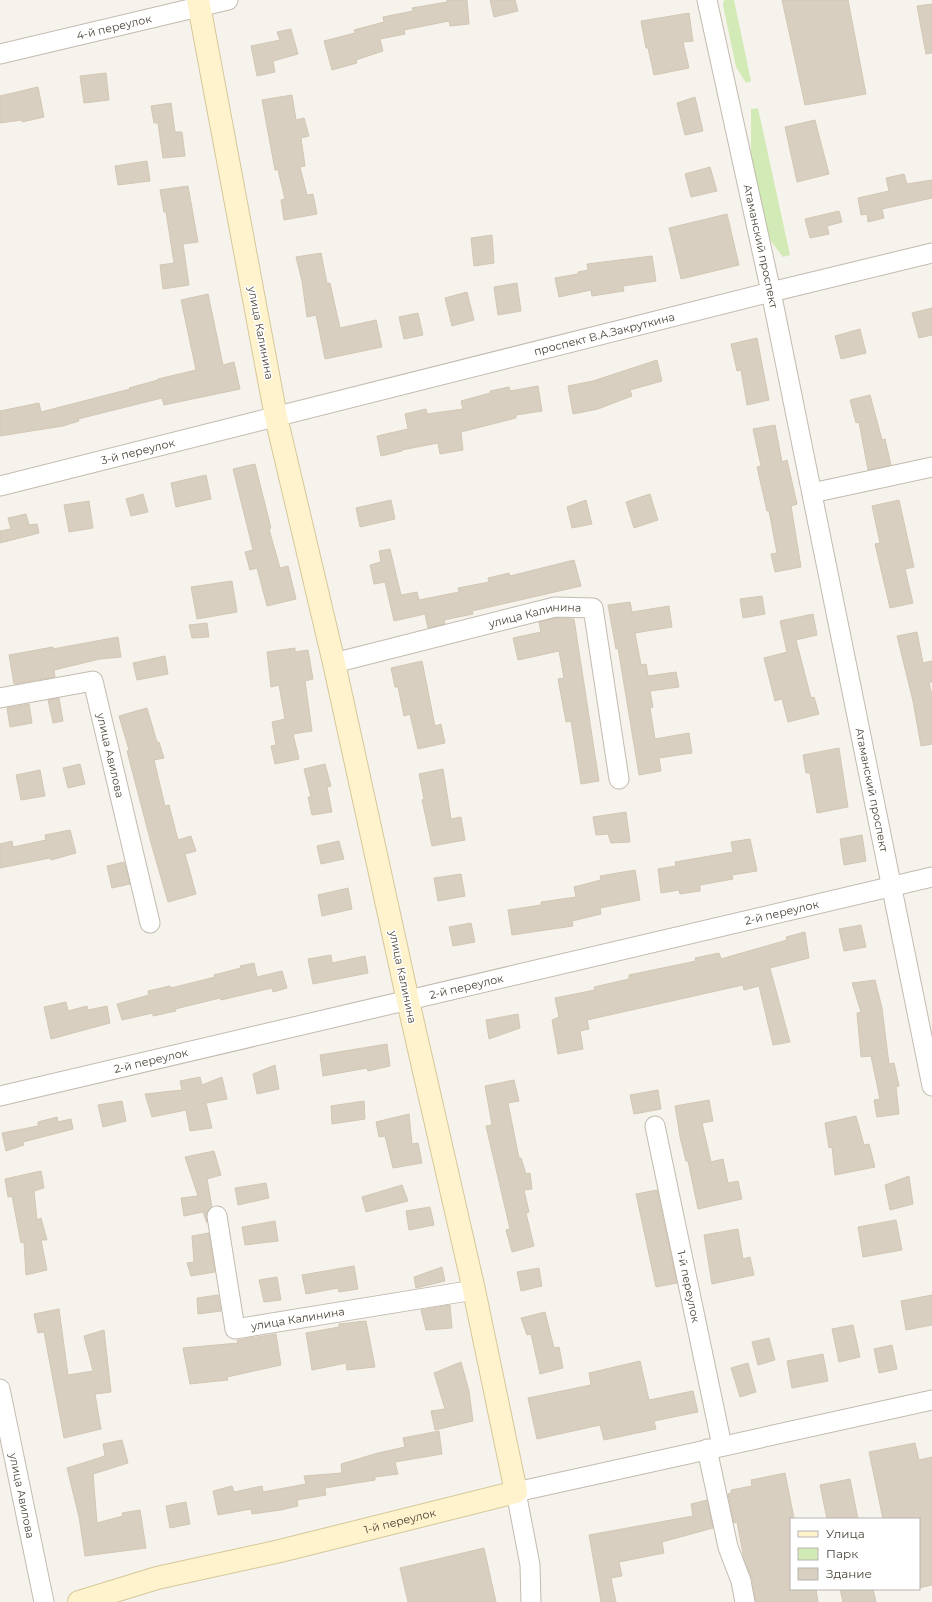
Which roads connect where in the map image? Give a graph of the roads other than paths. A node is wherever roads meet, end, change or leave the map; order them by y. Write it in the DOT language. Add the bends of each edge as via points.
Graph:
graph roads {
  1 [pos="228,0"];
  2 [pos="708,0"];
  3 [pos="199,3"];
  4 [pos="0,54"];
  5 [pos="932,253"];
  6 [pos="771,292"];
  7 [pos="276,417"];
  8 [pos="932,467"];
  9 [pos="0,486"];
  10 [pos="812,493"];
  11 [pos="334,663"];
  12 [pos="0,698"];
  13 [pos="619,779"];
  14 [pos="932,877"];
  15 [pos="892,886"];
  16 [pos="150,923"];
  17 [pos="408,1001"];
  18 [pos="932,1086"];
  19 [pos="0,1096"];
  20 [pos="655,1126"];
  21 [pos="218,1216"];
  22 [pos="474,1290"];
  23 [pos="0,1390"];
  24 [pos="932,1400"];
  25 [pos="714,1448"];
  26 [pos="516,1492"];
  27 [pos="44,1602"];
  28 [pos="79,1602"];
  29 [pos="531,1602"];
  30 [pos="745,1602"];
  1 -- 3 [label="street, 4-й переулок"];
  2 -- 6 [label="street, Атаманский проспект"];
  3 -- 4 [label="street, 4-й переулок"];
  3 -- 7 [label="main road, улица Калинина"];
  5 -- 6 [label="street, проспект В.А.Закруткина"];
  6 -- 7 [label="street, проспект В.А.Закруткина"];
  6 -- 10 [label="street, Атаманский проспект"];
  7 -- 9 [label="street, 3-й переулок"];
  7 -- 11 [label="main road, улица Калинина"];
  8 -- 10 [label="street"];
  10 -- 15 [label="street, Атаманский проспект"];
  11 -- 13 [label="street, улица Калинина" via="555,607 593,608"];
  11 -- 17 [label="main road, улица Калинина"];
  12 -- 16 [label="street, улица Авилова" via="93,681"];
  14 -- 15 [label="street, 2-й переулок"];
  15 -- 17 [label="street, 2-й переулок"];
  15 -- 18 [label="street, Атаманский проспект"];
  17 -- 19 [label="street, 2-й переулок"];
  17 -- 22 [label="main road, улица Калинина"];
  20 -- 25 [label="street, 1-й переулок"];
  21 -- 22 [label="street, улица Калинина" via="235,1329"];
  22 -- 26 [label="main road, улица Калинина"];
  23 -- 27 [label="street, улица Авилова"];
  24 -- 25 [label="street, 1-й переулок"];
  25 -- 26 [label="street, 1-й переулок"];
  25 -- 30 [label="street" via="728,1547 741,1581"];
  26 -- 28 [label="main road, 1-й переулок" via="280,1552 157,1578"];
  26 -- 29 [label="street, улица Калинина" via="530,1565"];
}
